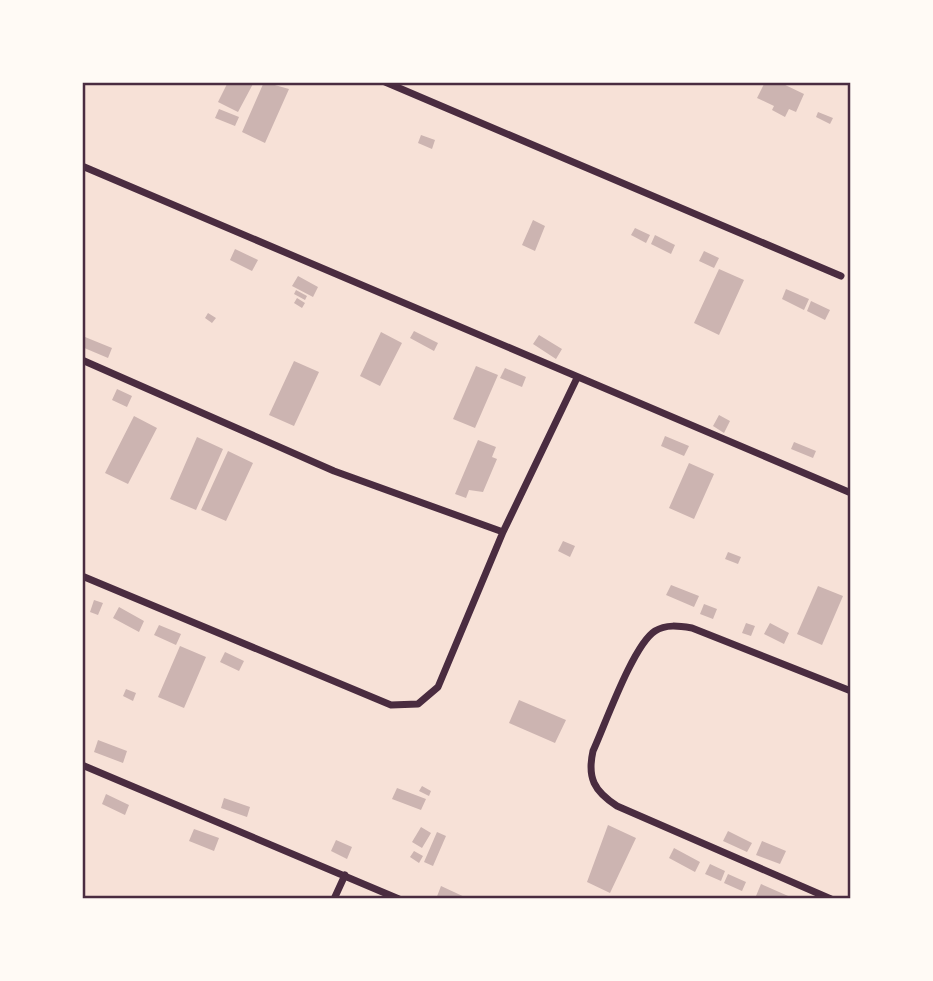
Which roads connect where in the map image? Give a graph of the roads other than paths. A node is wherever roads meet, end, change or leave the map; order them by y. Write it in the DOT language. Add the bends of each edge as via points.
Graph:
graph roads {
  1 [pos="385,82"];
  2 [pos="82,166"];
  3 [pos="841,276"];
  4 [pos="82,360"];
  5 [pos="577,378"];
  6 [pos="851,493"];
  7 [pos="503,532"];
  8 [pos="82,576"];
  9 [pos="851,691"];
  10 [pos="82,765"];
  11 [pos="345,875"];
  12 [pos="334,899"];
  13 [pos="398,899"];
  14 [pos="831,899"];
  1 -- 3 [label="street"];
  2 -- 5 [label="street"];
  4 -- 7 [label="street" via="334,471"];
  5 -- 6 [label="street"];
  5 -- 7 [label="street"];
  7 -- 8 [label="street" via="438,687 418,704 391,705"];
  9 -- 14 [label="street" via="692,628 673,625 657,629 638,649 590,767 592,782 617,806"];
  10 -- 11 [label="street"];
  11 -- 12 [label="street"];
  11 -- 13 [label="street"];
}
